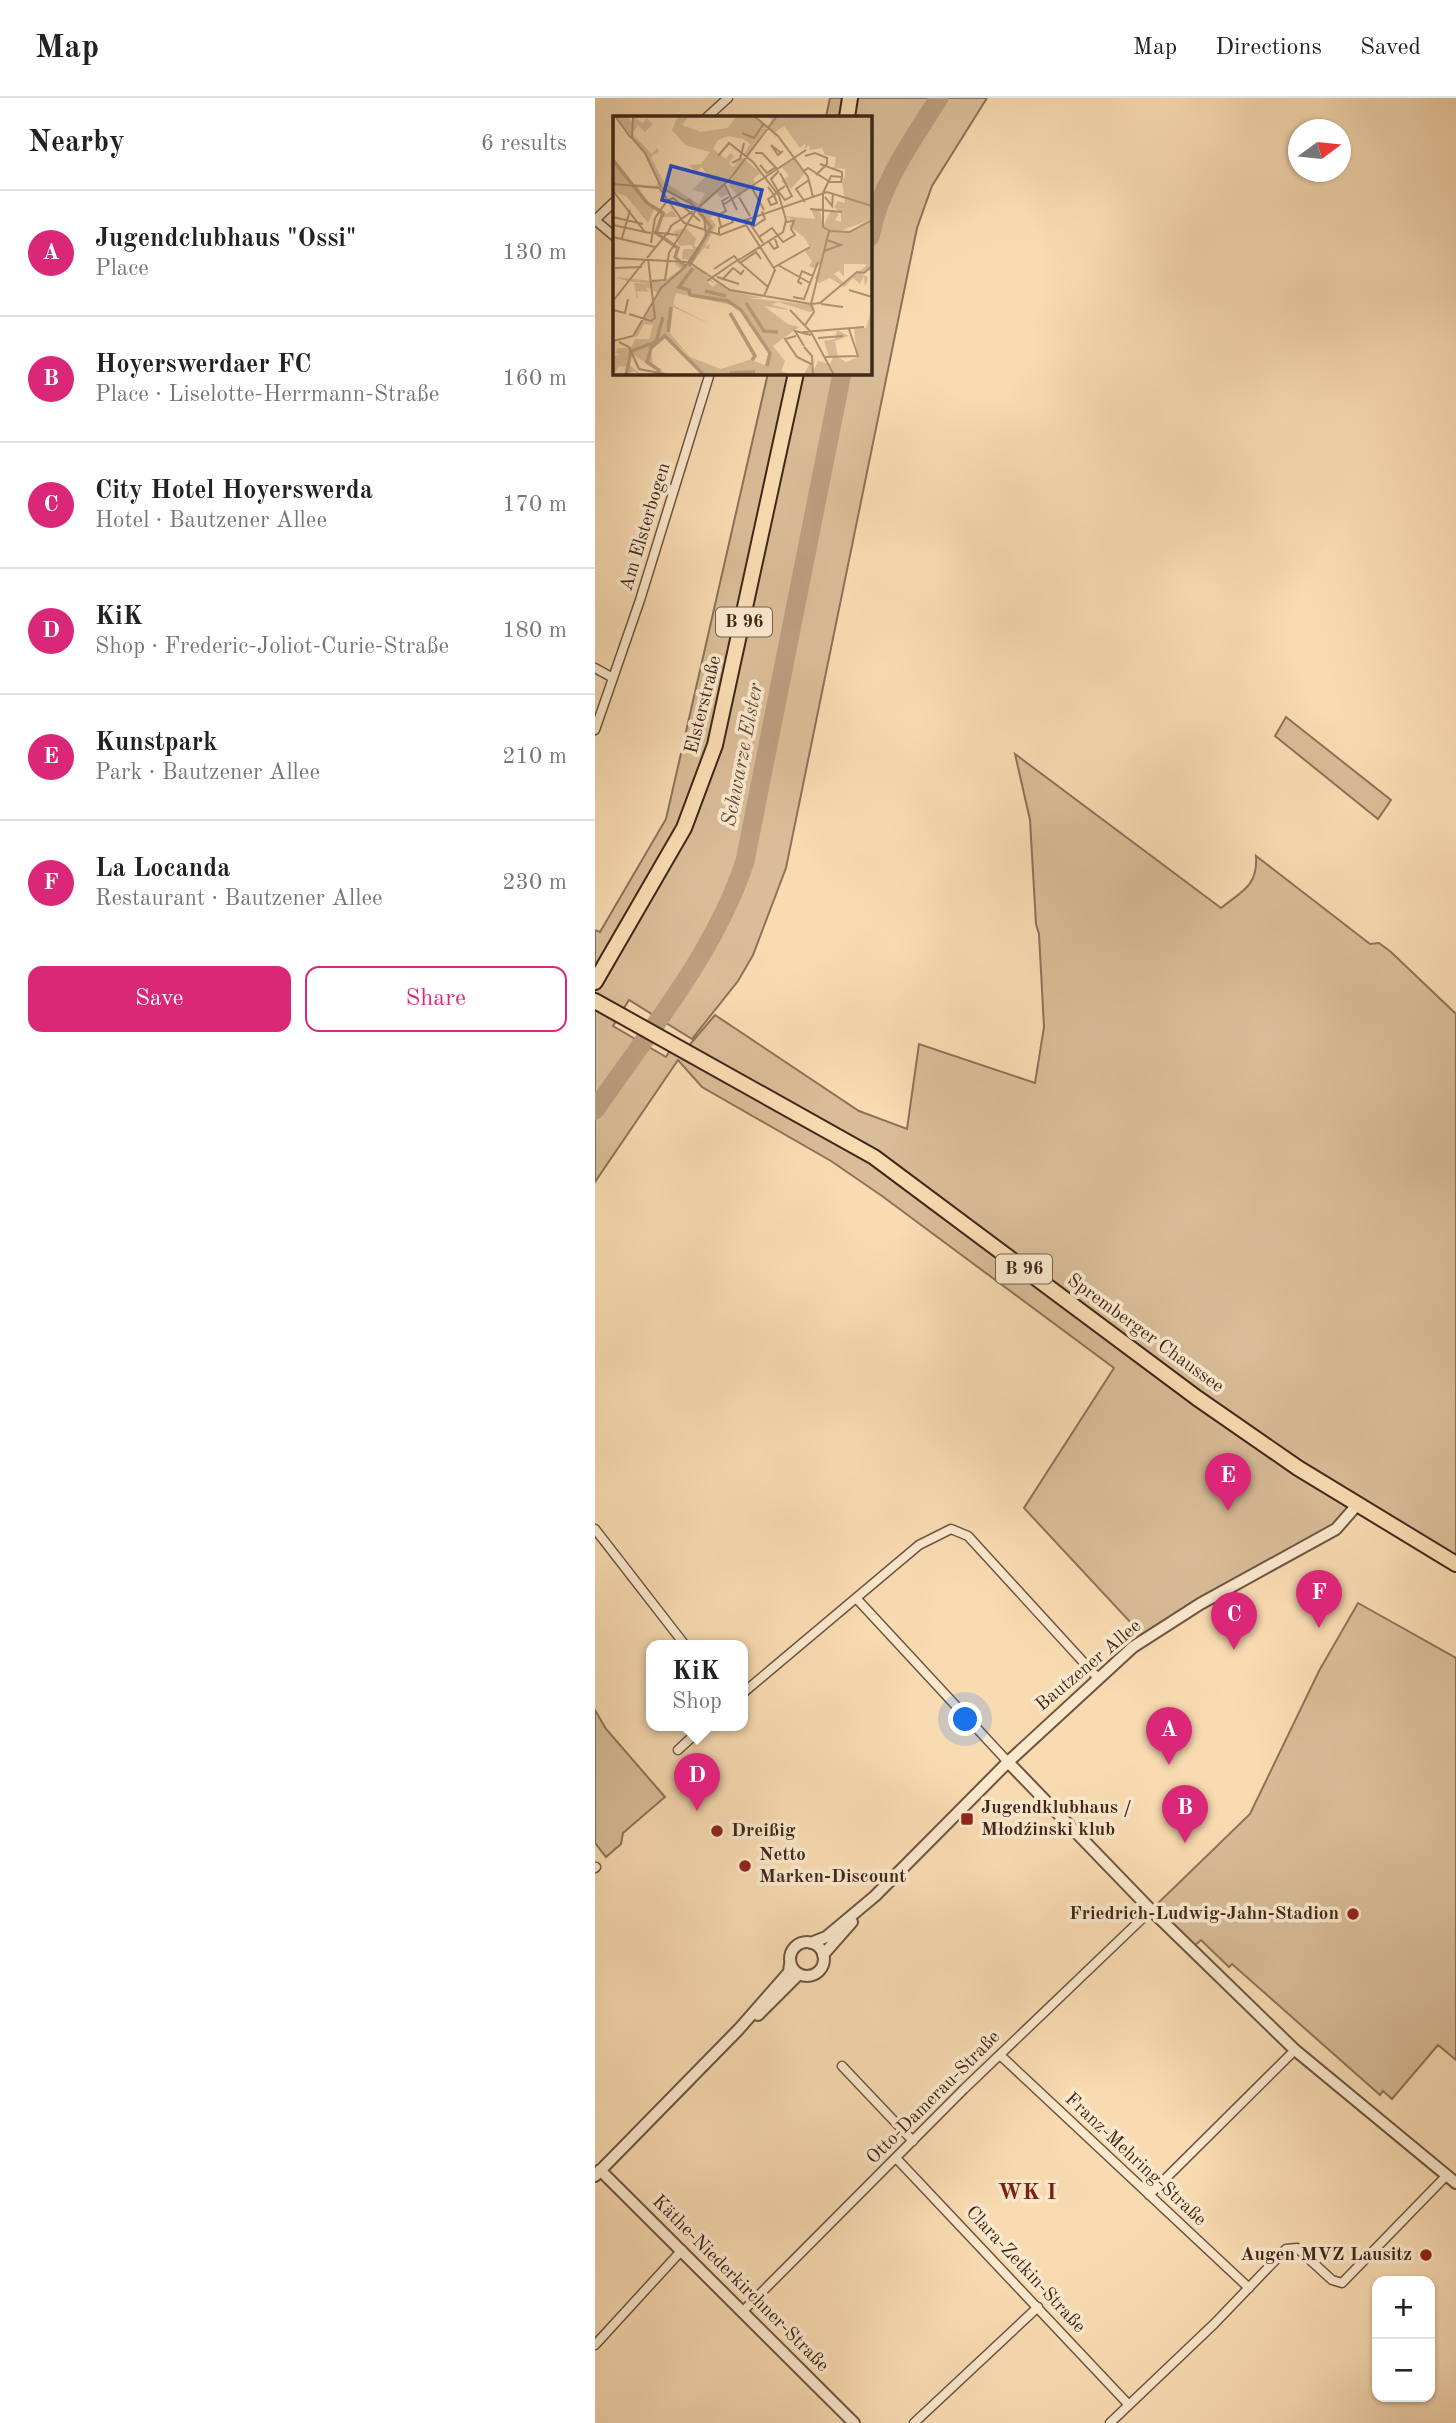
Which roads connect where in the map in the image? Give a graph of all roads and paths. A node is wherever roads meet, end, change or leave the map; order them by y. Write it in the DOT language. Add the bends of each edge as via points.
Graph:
graph roads {
  1 [pos="728,98"];
  2 [pos="850,98"];
  3 [pos="708,116"];
  4 [pos="847,116"];
  5 [pos="613,203"];
  6 [pos="595,220"];
  7 [pos="613,235"];
  8 [pos="711,374"];
  9 [pos="796,374"];
  10 [pos="595,668"];
  11 [pos="613,678"];
  12 [pos="595,730"];
  13 [pos="595,982"];
  14 [pos="595,1000"];
  15 [pos="1357,1505"];
  16 [pos="595,1529"];
  17 [pos="1456,1564"];
  18 [pos="856,1598"];
  19 [pos="681,1640"];
  20 [pos="1097,1677"];
  21 [pos="748,1689"];
  22 [pos="698,1731"];
  23 [pos="678,1749"];
  24 [pos="1007,1762"];
  25 [pos="875,1896"];
  26 [pos="1151,1910"];
  27 [pos="811,1942"];
  28 [pos="823,1955"];
  29 [pos="790,1964"];
  30 [pos="799,1974"];
  31 [pos="739,2029"];
  32 [pos="1294,2050"];
  33 [pos="1000,2055"];
  34 [pos="842,2066"];
  35 [pos="913,2141"];
  36 [pos="896,2158"];
  37 [pos="598,2173"];
  38 [pos="1451,2179"];
  39 [pos="1149,2194"];
  40 [pos="682,2250"];
  41 [pos="1249,2288"];
  42 [pos="1038,2307"];
  43 [pos="742,2312"];
  44 [pos="595,2345"];
  45 [pos="1129,2405"];
  46 [pos="855,2423"];
  47 [pos="914,2423"];
  48 [pos="1110,2423"];
  1 -- 3 [label="street"];
  2 -- 4 [label="main road"];
  5 -- 6 [label="street"];
  6 -- 7 [label="street"];
  8 -- 11 [label="street, Am Elsterbogen"];
  9 -- 13 [label="main road, Elsterstraße / B 96" via="715,745 684,828"];
  10 -- 11 [label="street"];
  11 -- 12 [label="street, Am Elsterbogen"];
  14 -- 15 [label="main road, Spremberger Chaussee / B 96" via="874,1157 1197,1398"];
  15 -- 17 [label="main road, Spremberger Chaussee / B 96"];
  15 -- 20 [label="street, Bautzener Allee" via="1336,1529 1200,1604 1133,1647"];
  16 -- 19 [label="street"];
  18 -- 20 [label="street" via="919,1545 951,1529 968,1536"];
  18 -- 21 [label="street"];
  18 -- 24 [label="street"];
  20 -- 24 [label="street, Bautzener Allee"];
  22 -- 23 [label="street"];
  24 -- 25 [label="street, Bautzener Allee"];
  24 -- 26 [label="street"];
  25 -- 27 [label="street, Bautzener Allee" via="826,1937"];
  25 -- 28 [label="street, Bautzener Allee"];
  26 -- 32 [label="street"];
  26 -- 33 [label="street, Otto-Damerau-Straße"];
  27 -- 28 [label="street"];
  27 -- 29 [label="street, Bautzener Allee" via="796,1946"];
  28 -- 30 [label="street, Bautzener Allee" via="818,1971 809,1976"];
  29 -- 30 [label="street"];
  29 -- 31 [label="street, Bautzener Allee" via="789,1972"];
  30 -- 31 [label="street, Bautzener Allee"];
  31 -- 37 [label="street, Bautzener Allee"];
  32 -- 38 [label="street"];
  32 -- 39 [label="street"];
  33 -- 35 [label="street, Otto-Damerau-Straße"];
  33 -- 39 [label="street, Franz-Mehring-Straße"];
  34 -- 35 [label="street"];
  35 -- 36 [label="street, Otto-Damerau-Straße"];
  36 -- 42 [label="street, Clara-Zetkin-Straße"];
  36 -- 43 [label="street, Otto-Damerau-Straße"];
  37 -- 40 [label="street, Käthe-Niederkirchner-Straße"];
  38 -- 41 [label="street" via="1345,2282 1335,2283 1293,2247"];
  39 -- 41 [label="street, Franz-Mehring-Straße"];
  40 -- 43 [label="street, Käthe-Niederkirchner-Straße"];
  40 -- 44 [label="street"];
  41 -- 45 [label="street"];
  42 -- 45 [label="street, Clara-Zetkin-Straße"];
  42 -- 47 [label="street"];
  43 -- 46 [label="street, Käthe-Niederkirchner-Straße"];
  45 -- 48 [label="street"];
}
